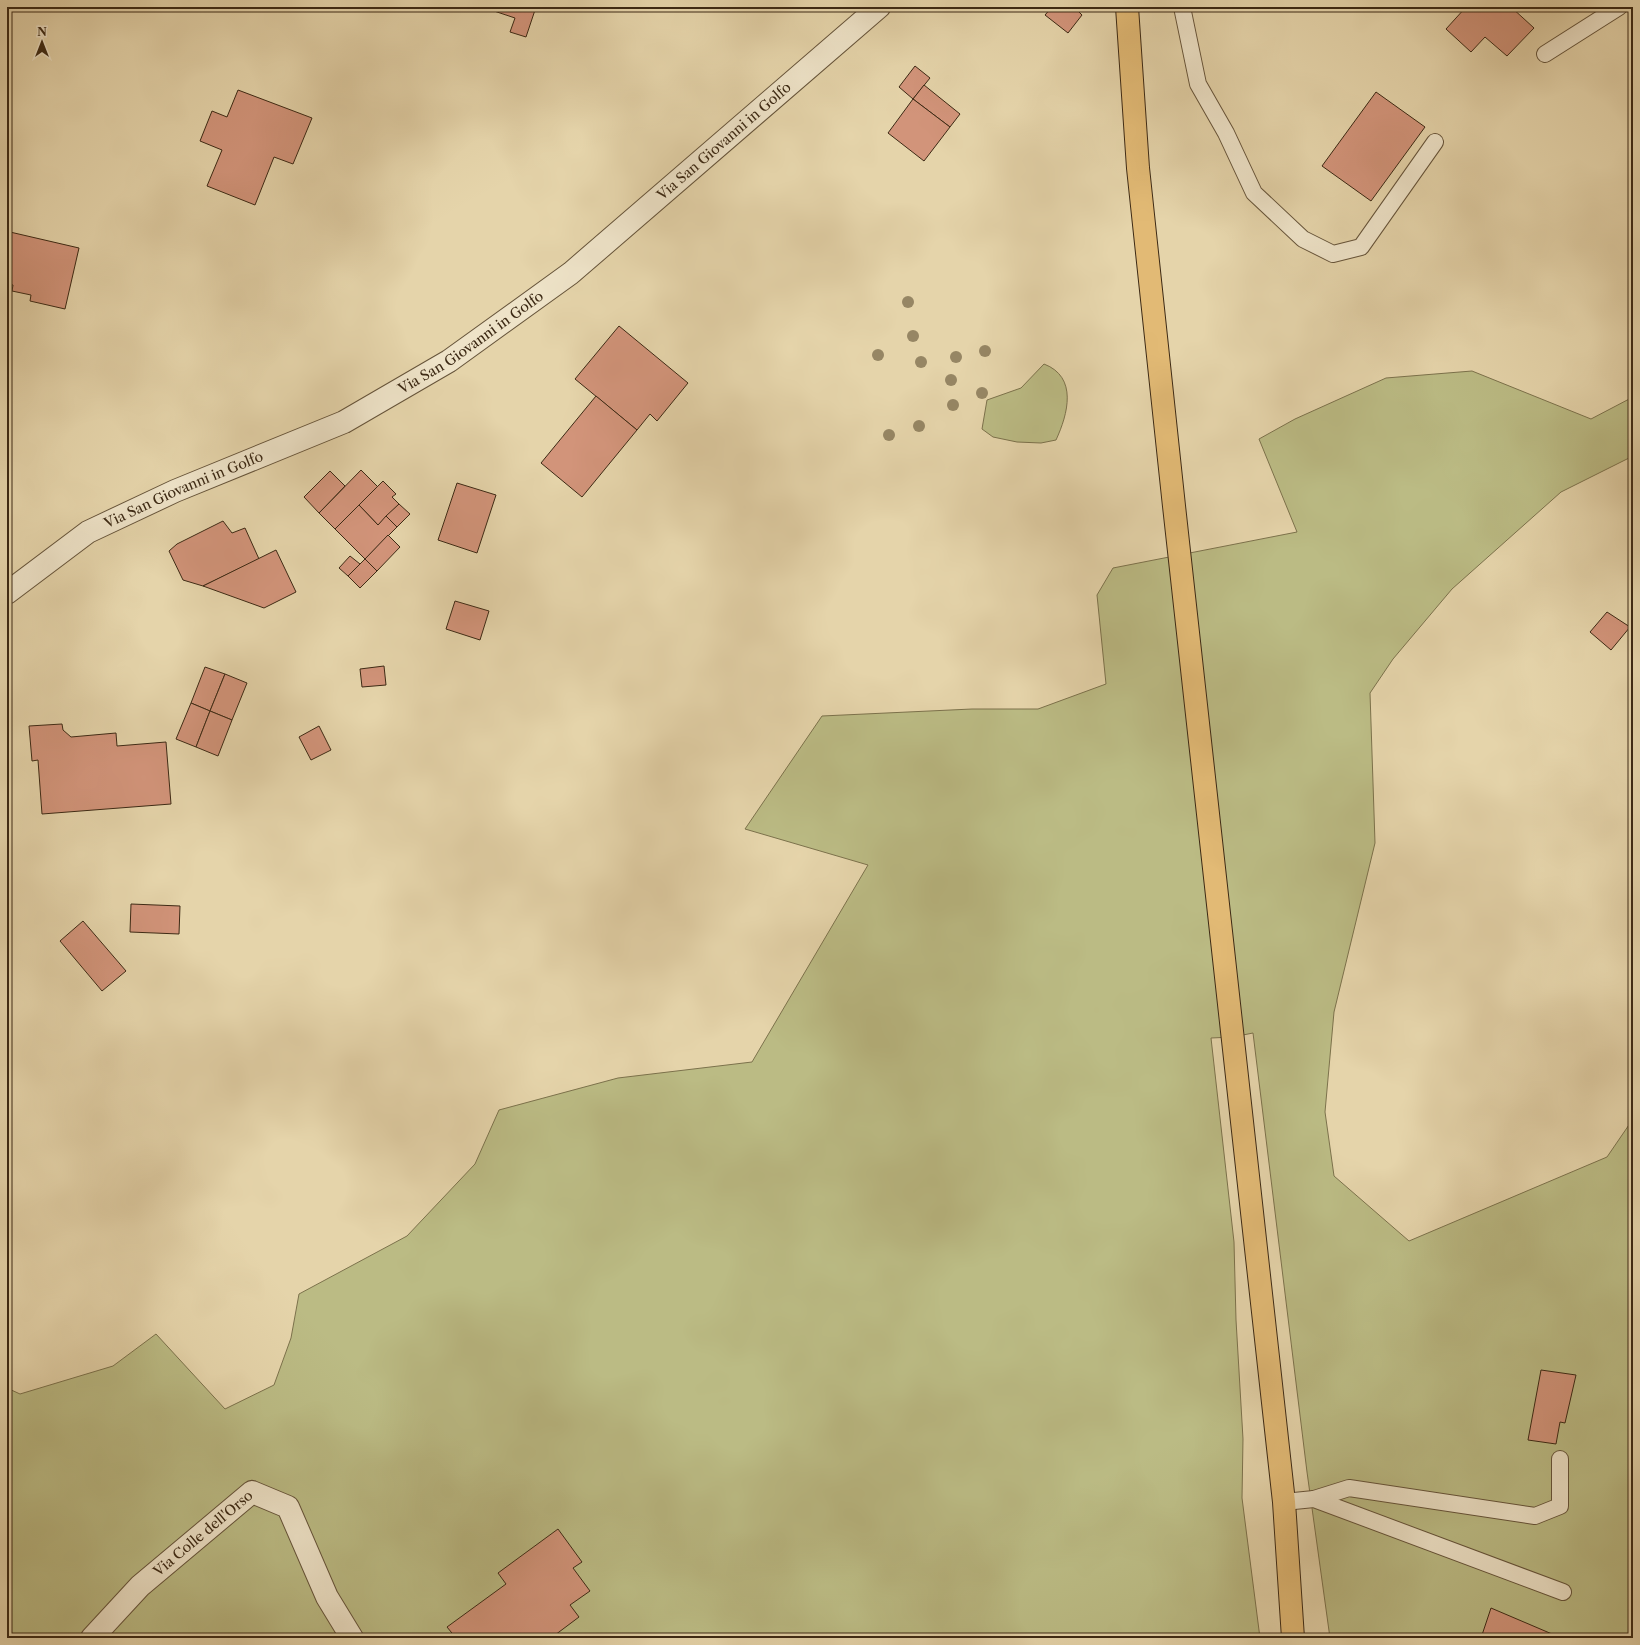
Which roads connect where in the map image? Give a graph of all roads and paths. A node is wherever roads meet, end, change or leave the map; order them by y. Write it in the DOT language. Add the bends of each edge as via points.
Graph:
graph roads {
  1 [pos="879,7"];
  2 [pos="1128,7"];
  3 [pos="1182,7"];
  4 [pos="1619,7"];
  5 [pos="1545,54"];
  6 [pos="1435,142"];
  7 [pos="7,593"];
  8 [pos="1560,1459"];
  9 [pos="1314,1500"];
  10 [pos="1284,1502"];
  11 [pos="1563,1592"];
  12 [pos="92,1638"];
  13 [pos="352,1638"];
  14 [pos="1293,1638"];
  1 -- 7 [label="street, Via San Giovanni in Golfo" via="571,273 449,361 344,422 175,491 88,532"];
  2 -- 10 [label="main road" via="1138,168"];
  3 -- 6 [label="lane" via="1198,84 1226,133 1254,193 1303,239 1333,254 1361,247"];
  4 -- 5 [label="lane"];
  8 -- 9 [label="lane" via="1560,1506 1536,1516 1349,1488"];
  9 -- 10 [label="lane"];
  9 -- 11 [label="lane"];
  10 -- 14 [label="main road"];
  12 -- 13 [label="street, Via Colle dell'Orso" via="140,1586 252,1492 288,1507 327,1597"];
}
